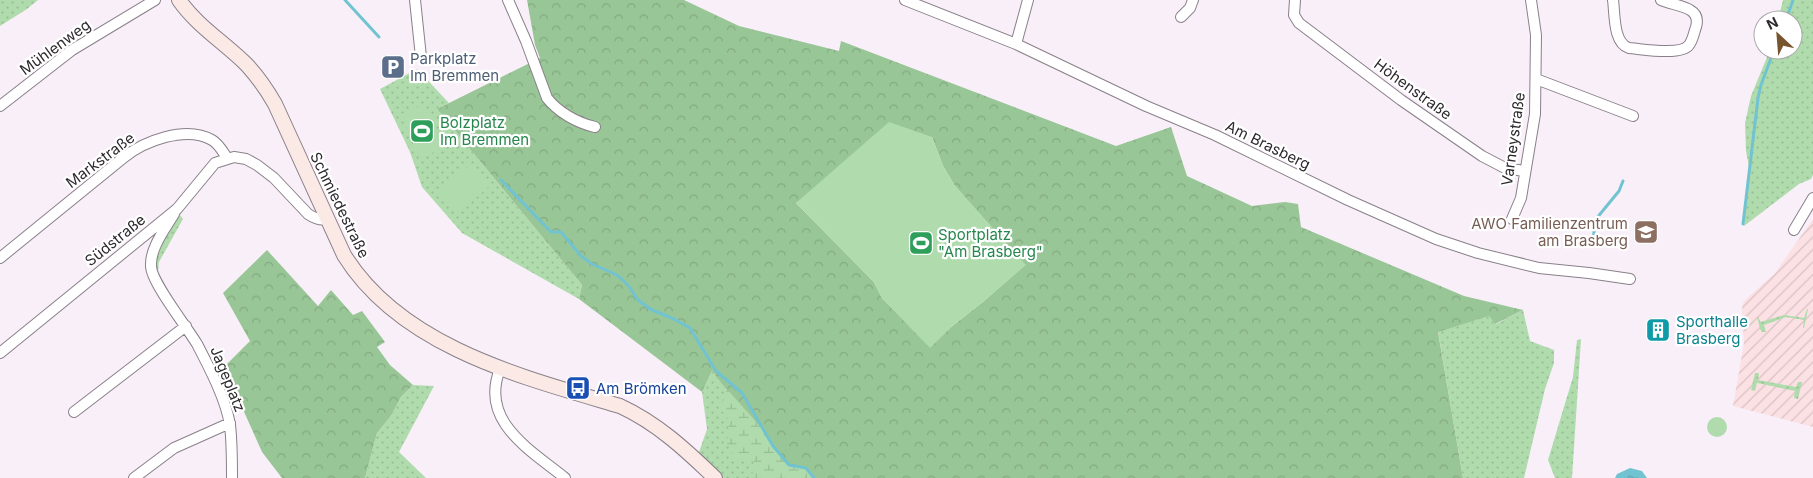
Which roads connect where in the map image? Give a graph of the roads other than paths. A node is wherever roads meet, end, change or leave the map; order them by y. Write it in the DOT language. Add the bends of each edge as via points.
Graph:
graph roads {
  1 [pos="155,0"];
  2 [pos="178,0"];
  3 [pos="416,0"];
  4 [pos="508,0"];
  5 [pos="905,0"];
  6 [pos="1028,0"];
  7 [pos="1193,0"];
  8 [pos="1295,0"];
  9 [pos="1531,0"];
  10 [pos="1613,0"];
  11 [pos="1661,0"];
  12 [pos="1181,17"];
  13 [pos="1016,44"];
  14 [pos="421,57"];
  15 [pos="1536,79"];
  16 [pos="0,106"];
  17 [pos="1633,116"];
  18 [pos="595,126"];
  19 [pos="227,158"];
  20 [pos="1524,171"];
  21 [pos="1813,198"];
  22 [pos="177,209"];
  23 [pos="327,219"];
  24 [pos="1512,219"];
  25 [pos="1794,230"];
  26 [pos="0,258"];
  27 [pos="1630,279"];
  28 [pos="186,326"];
  29 [pos="0,353"];
  30 [pos="500,369"];
  31 [pos="74,412"];
  32 [pos="230,424"];
  33 [pos="134,478"];
  34 [pos="232,478"];
  35 [pos="565,478"];
  36 [pos="716,478"];
  1 -- 16 [label="street, Mühlenweg" via="72,50"];
  2 -- 23 [label="main road, Schmiedestraße" via="205,29 246,64 264,86"];
  3 -- 14 [label="street"];
  4 -- 18 [label="street" via="548,98 566,114 583,124"];
  5 -- 13 [label="street, Am Brasberg"];
  6 -- 13 [label="street"];
  7 -- 12 [label="street"];
  8 -- 20 [label="street, Höhenstraße" via="1294,15 1299,23 1401,100 1482,156 1505,168"];
  9 -- 15 [label="street, Varneystraße" via="1536,35"];
  10 -- 11 [label="street" via="1618,37 1623,46 1684,50 1691,43 1697,18 1691,10"];
  13 -- 27 [label="street, Am Brasberg" via="1436,239 1478,254 1539,268"];
  15 -- 17 [label="street"];
  15 -- 20 [label="street, Varneystraße" via="1535,114"];
  19 -- 22 [label="street, Südstraße" via="215,163"];
  19 -- 23 [label="street" via="246,159 268,172 308,214"];
  19 -- 26 [label="street, Markstraße" via="213,140 203,136 175,136 142,145"];
  20 -- 24 [label="street, Varneystraße" via="1521,198"];
  21 -- 25 [label="street"];
  22 -- 28 [label="street, Jageplatz" via="154,248 151,265 157,282"];
  22 -- 29 [label="street, Südstraße"];
  23 -- 30 [label="main road, Schmiedestraße" via="357,275 380,299 441,341"];
  28 -- 31 [label="street"];
  28 -- 32 [label="street, Jageplatz" via="213,376"];
  30 -- 35 [label="street" via="496,392 505,426"];
  30 -- 36 [label="main road, Schmiedestraße" via="638,414 672,438"];
  32 -- 33 [label="street" via="174,448"];
  32 -- 34 [label="street, Jageplatz"];
}
